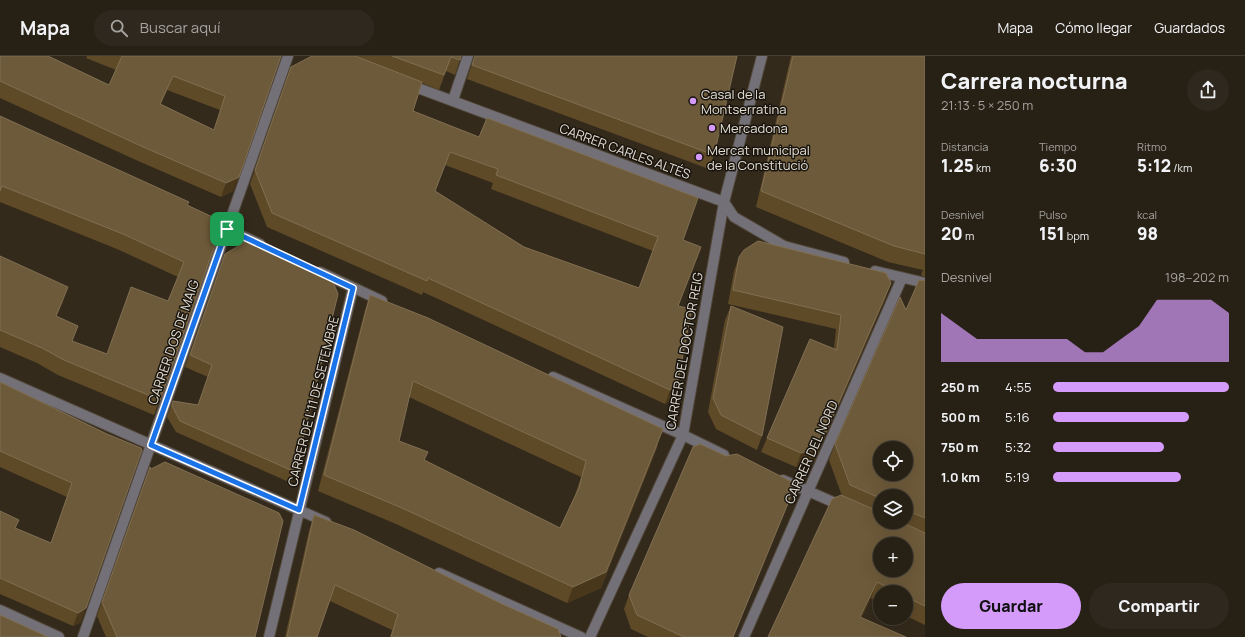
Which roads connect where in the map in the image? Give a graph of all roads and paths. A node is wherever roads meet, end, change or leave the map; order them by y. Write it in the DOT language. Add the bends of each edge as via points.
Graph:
graph roads {
  1 [pos="288,56"];
  2 [pos="468,56"];
  3 [pos="762,56"];
  4 [pos="395,80"];
  5 [pos="453,100"];
  6 [pos="724,202"];
  7 [pos="199,216"];
  8 [pos="227,229"];
  9 [pos="269,248"];
  10 [pos="311,268"];
  11 [pos="902,278"];
  12 [pos="925,283"];
  13 [pos="353,288"];
  14 [pos="390,304"];
  15 [pos="543,373"];
  16 [pos="0,378"];
  17 [pos="683,435"];
  18 [pos="151,445"];
  19 [pos="737,461"];
  20 [pos="773,476"];
  21 [pos="809,491"];
  22 [pos="299,510"];
  23 [pos="852,511"];
  24 [pos="335,527"];
  25 [pos="429,569"];
  26 [pos="0,610"];
  27 [pos="59,637"];
  28 [pos="83,637"];
  29 [pos="269,637"];
  30 [pos="581,637"];
  31 [pos="590,637"];
  32 [pos="744,637"];
  1 -- 8 [label="street, CARRER DOS DE MAIG"];
  2 -- 5 [label="street"];
  3 -- 6 [label="street, CARRER DEL DOCTOR REIG"];
  4 -- 5 [label="street, CARRER CARLES ALTÉS"];
  5 -- 6 [label="street, CARRER CARLES ALTÉS"];
  6 -- 11 [label="street" via="734,217 784,246"];
  6 -- 17 [label="street, CARRER DEL DOCTOR REIG"];
  7 -- 8 [label="street"];
  8 -- 9 [label="street"];
  8 -- 18 [label="street, CARRER DOS DE MAIG"];
  10 -- 13 [label="street"];
  11 -- 12 [label="street"];
  11 -- 21 [label="street, CARRER DEL NORD"];
  13 -- 14 [label="street"];
  13 -- 22 [label="street, CARRER DE L'11 DE SETEMBRE"];
  15 -- 17 [label="street"];
  16 -- 18 [label="street"];
  17 -- 19 [label="street"];
  17 -- 31 [label="street, CARRER DEL DOCTOR REIG"];
  18 -- 22 [label="street"];
  18 -- 28 [label="street, CARRER DOS DE MAIG"];
  20 -- 21 [label="street"];
  21 -- 23 [label="street"];
  21 -- 32 [label="street, CARRER DEL NORD"];
  22 -- 24 [label="street"];
  22 -- 29 [label="street, CARRER DE L'11 DE SETEMBRE"];
  25 -- 30 [label="street"];
  26 -- 27 [label="street"];
}
